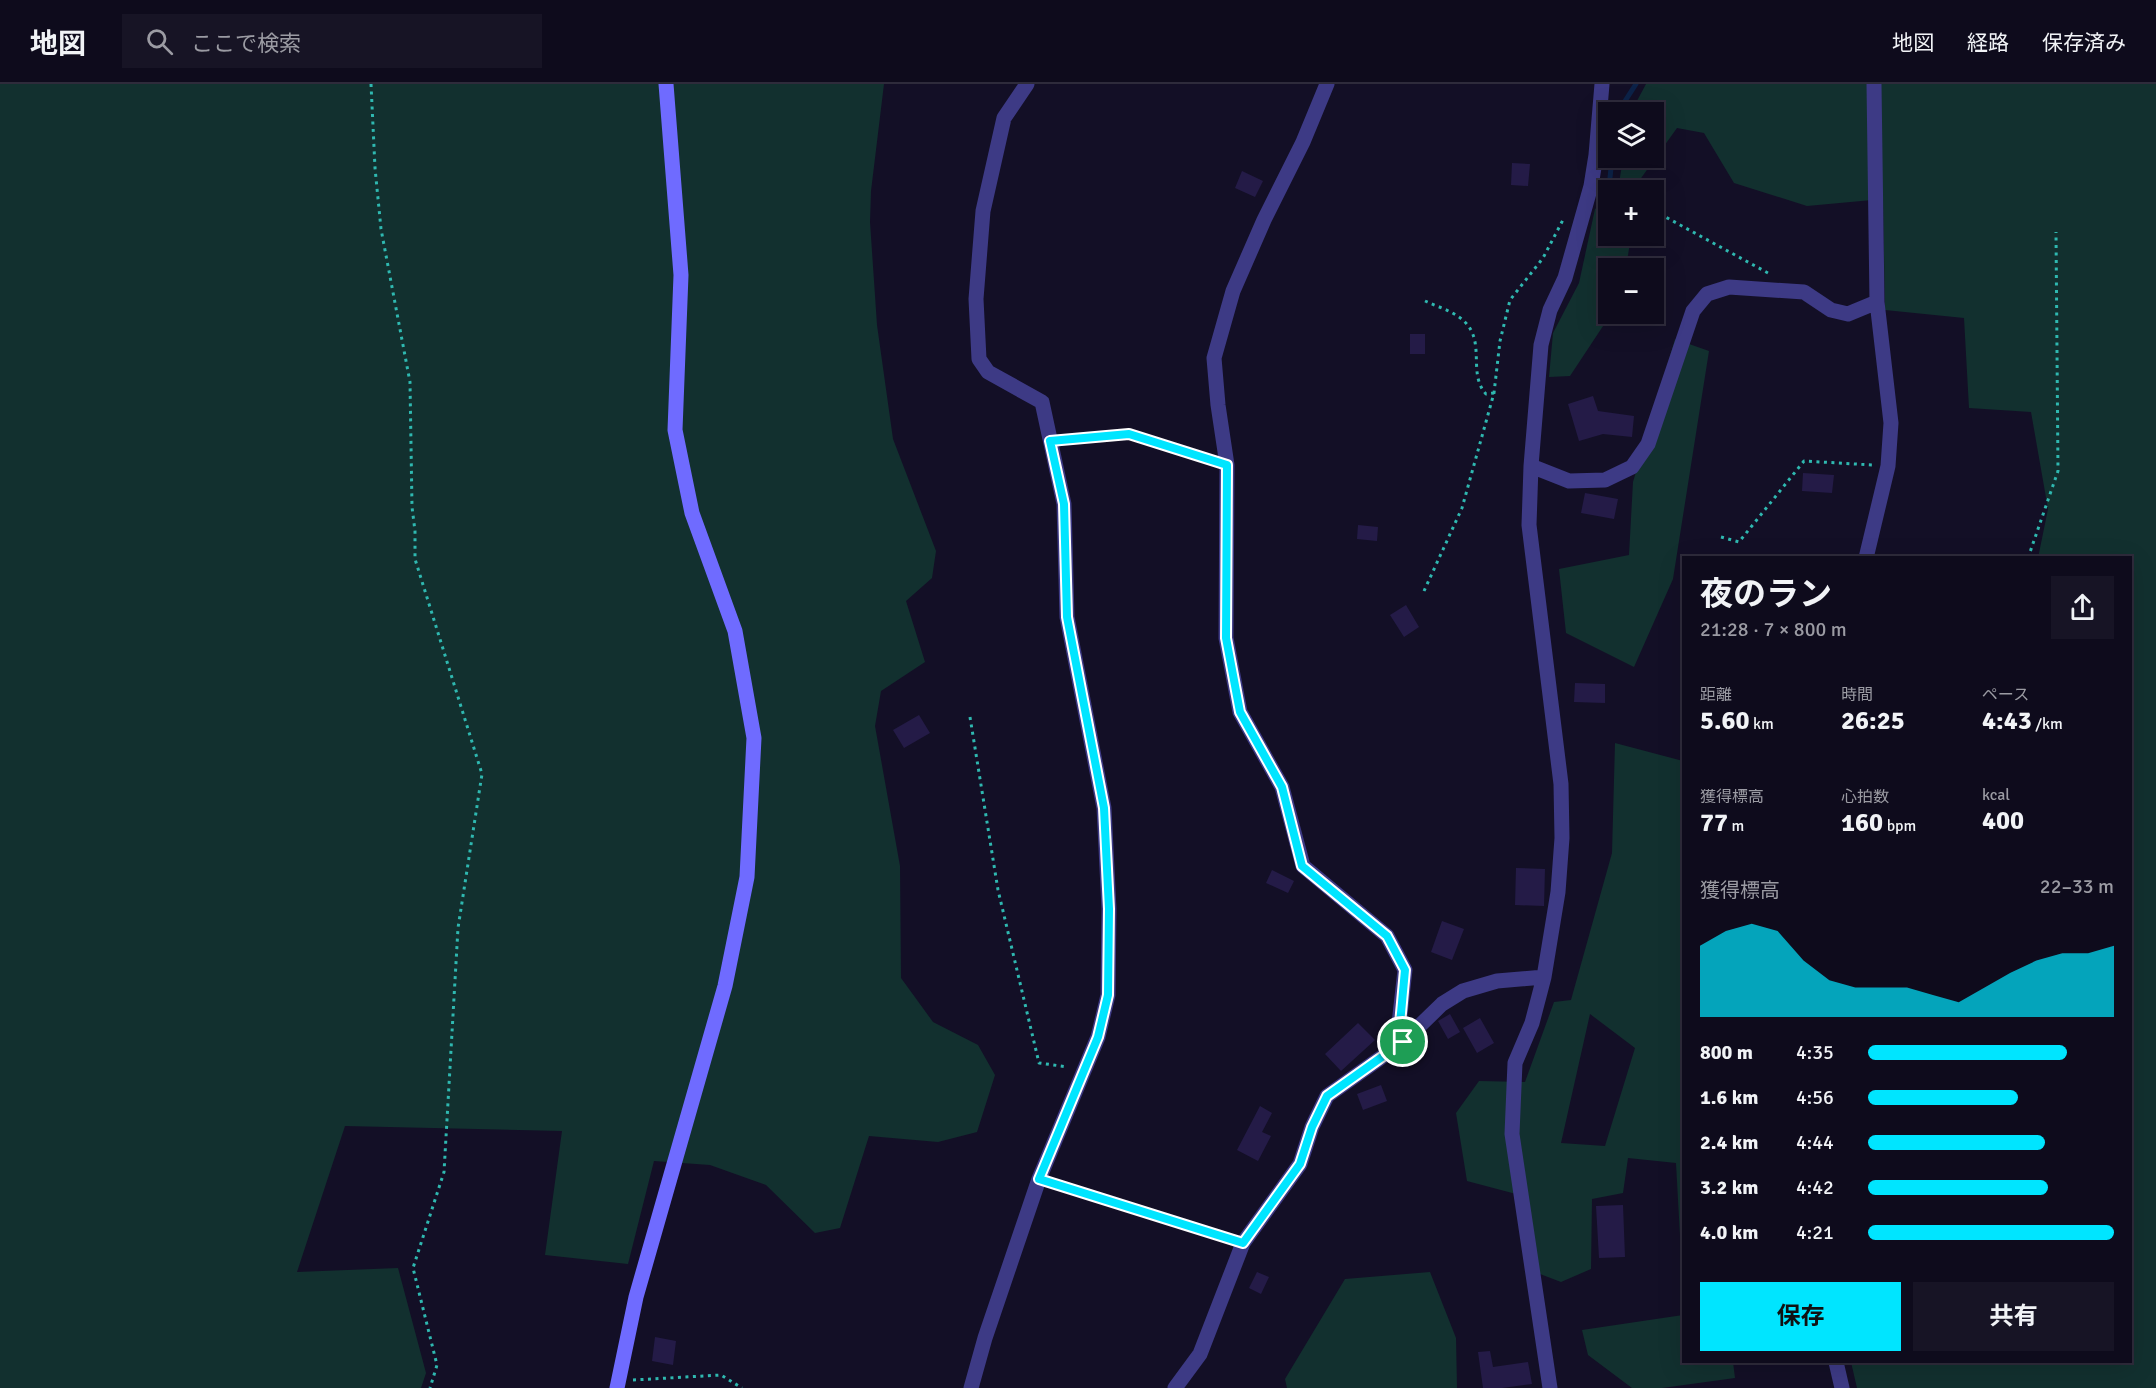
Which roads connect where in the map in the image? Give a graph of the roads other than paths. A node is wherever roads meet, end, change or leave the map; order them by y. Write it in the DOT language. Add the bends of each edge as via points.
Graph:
graph roads {
  1 [pos="666,84"];
  2 [pos="1028,84"];
  3 [pos="1327,84"];
  4 [pos="1602,84"];
  5 [pos="1874,84"];
  6 [pos="1877,302"];
  7 [pos="1531,466"];
  8 [pos="1866,556"];
  9 [pos="1545,977"];
  10 [pos="1403,1042"];
  11 [pos="1836,1363"];
  12 [pos="617,1385"];
  13 [pos="971,1388"];
  14 [pos="1175,1388"];
  15 [pos="1550,1388"];
  16 [pos="1842,1388"];
  1 -- 12 [label="street" via="681,275 675,430 692,513 735,630 754,738 747,877 725,986 636,1297"];
  2 -- 13 [label="street" via="1004,118 983,211 976,299 979,359 988,372 1042,402 1064,504 1067,617 1104,808 1108,995 1098,1037 1039,1179"];
  3 -- 10 [label="street" via="1233,291 1214,358 1227,465 1226,638 1240,712 1282,787 1302,866 1387,936 1405,970 1400,1024"];
  4 -- 7 [label="street" via="1591,186 1541,345"];
  5 -- 6 [label="street"];
  6 -- 7 [label="street" via="1848,314 1831,310 1803,292 1729,287 1707,294 1693,311 1648,444 1632,467 1605,480 1569,481"];
  6 -- 8 [label="street" via="1891,423 1888,466"];
  7 -- 9 [label="street" via="1529,525 1561,784 1558,892"];
  9 -- 10 [label="street" via="1497,981 1463,992 1442,1004"];
  9 -- 15 [label="street" via="1515,1063 1512,1134"];
  10 -- 14 [label="street" via="1327,1096 1300,1164 1243,1243 1200,1354"];
  11 -- 16 [label="street"];
}
